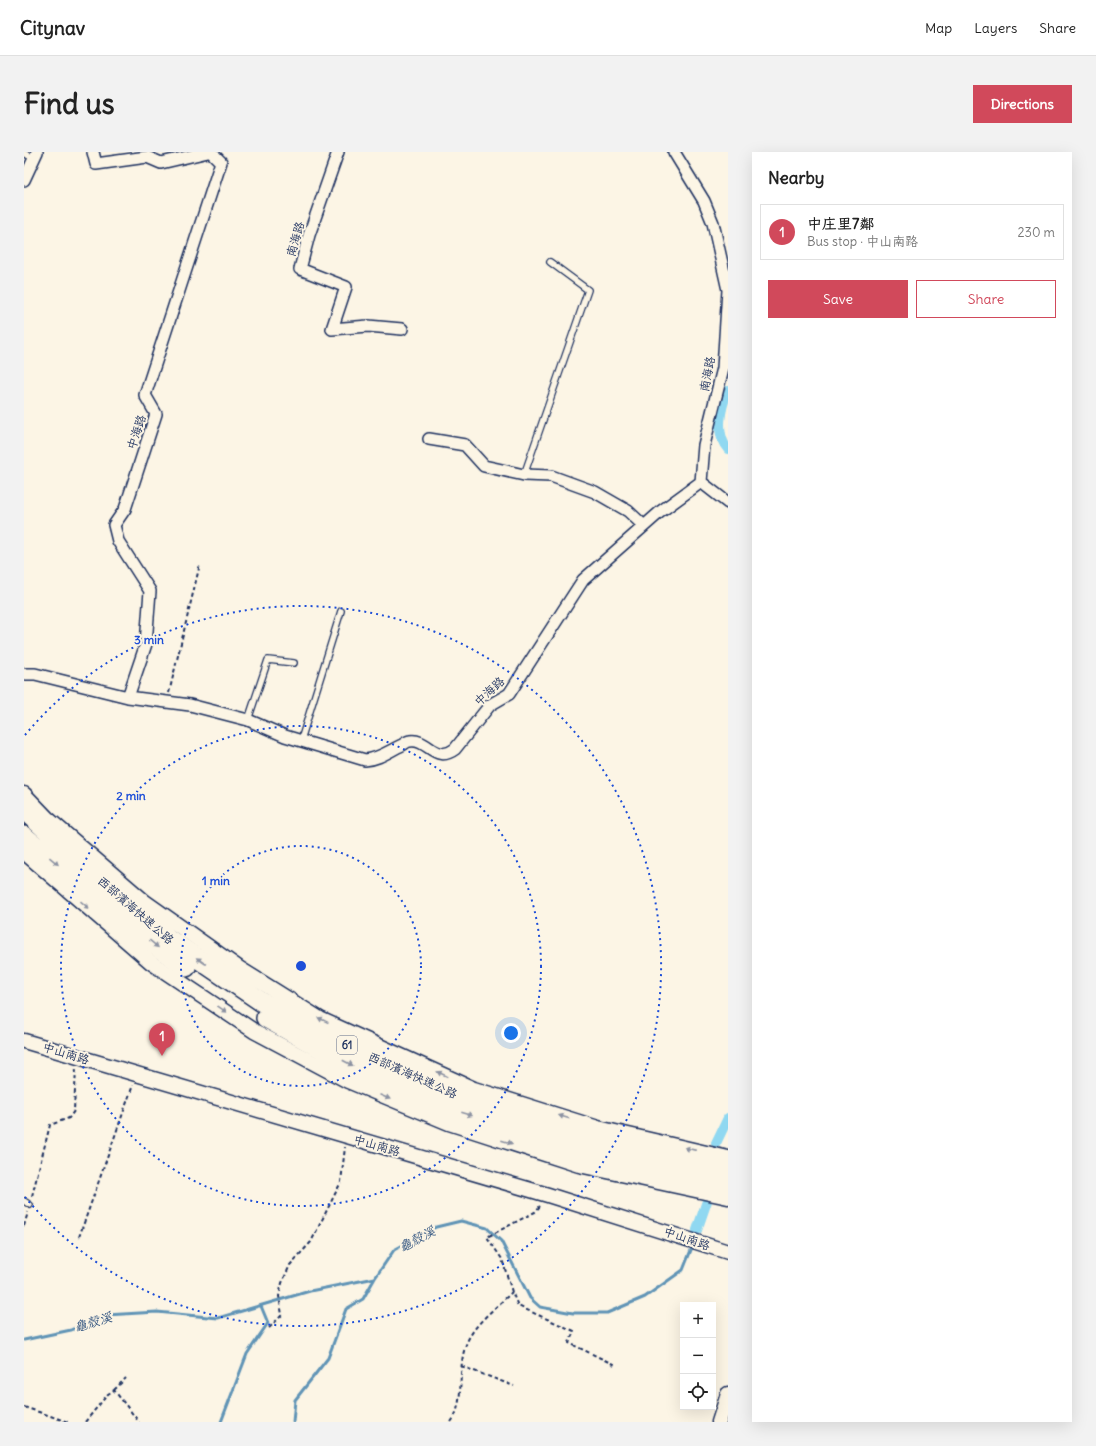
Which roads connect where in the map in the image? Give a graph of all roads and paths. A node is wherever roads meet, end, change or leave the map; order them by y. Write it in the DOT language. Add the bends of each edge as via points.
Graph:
graph roads {
  1 [pos="93,152"];
  2 [pos="209,152"];
  3 [pos="338,152"];
  4 [pos="674,152"];
  5 [pos="24,153"];
  6 [pos="35,155"];
  7 [pos="24,180"];
  8 [pos="550,262"];
  9 [pos="402,329"];
  10 [pos="429,439"];
  11 [pos="524,475"];
  12 [pos="701,482"];
  13 [pos="728,503"];
  14 [pos="644,526"];
  15 [pos="200,564"];
  16 [pos="341,611"];
  17 [pos="294,663"];
  18 [pos="24,674"];
  19 [pos="128,697"];
  20 [pos="167,702"];
  21 [pos="248,720"];
  22 [pos="301,740"];
  23 [pos="24,794"];
  24 [pos="24,810"];
  25 [pos="24,836"];
  26 [pos="24,852"];
  27 [pos="24,1040"];
  28 [pos="76,1056"];
  29 [pos="137,1074"];
  30 [pos="346,1136"];
  31 [pos="728,1158"];
  32 [pos="728,1169"];
  33 [pos="728,1184"];
  34 [pos="548,1195"];
  35 [pos="728,1197"];
  36 [pos="24,1201"];
  37 [pos="30,1205"];
  38 [pos="24,1226"];
  39 [pos="79,1237"];
  40 [pos="728,1252"];
  41 [pos="512,1292"];
  42 [pos="269,1328"];
  43 [pos="615,1365"];
  44 [pos="461,1366"];
  45 [pos="126,1378"];
  46 [pos="514,1386"];
  47 [pos="114,1390"];
  48 [pos="728,1394"];
  49 [pos="24,1407"];
  50 [pos="68,1422"];
  51 [pos="85,1422"];
  52 [pos="139,1422"];
  53 [pos="451,1422"];
  54 [pos="719,1422"];
  1 -- 2 [label="street, 中海路" via="96,164 147,157 161,163"];
  2 -- 19 [label="street, 中海路" via="221,162 145,395 156,414 125,509 114,525 118,541 150,591 146,644"];
  3 -- 9 [label="street, 南海路" via="300,269 346,287 332,329 368,326"];
  4 -- 12 [label="street, 南海路" via="704,202 713,223 728,290 723,368 704,445"];
  5 -- 6 [label="lane"];
  6 -- 7 [label="street"];
  8 -- 11 [label="lane" via="588,290"];
  10 -- 11 [label="street" via="465,445 484,466"];
  11 -- 14 [label="street" via="551,476 595,492 628,511"];
  12 -- 13 [label="street"];
  12 -- 14 [label="street, 中海路"];
  14 -- 22 [label="street, 中海路" via="583,580 509,694 490,705 449,753 439,753 410,741 375,759 365,760"];
  15 -- 20 [label="path"];
  16 -- 22 [label="lane"];
  17 -- 21 [label="lane" via="268,660"];
  18 -- 19 [label="street, 中海路" via="35,674"];
  19 -- 20 [label="street, 中海路"];
  20 -- 21 [label="street, 中海路" via="190,705"];
  21 -- 22 [label="street, 中海路"];
  31 -- 23 [label="street, one-way" via="598,1128 474,1089 320,1019 240,969 145,902 47,818"];
  32 -- 24 [label="highway, 西部濱海快速公路 / 61, one-way" via="591,1140 460,1096 361,1052 262,1002 169,939"];
  25 -- 33 [label="highway, 西部濱海快速公路 / 61, one-way" via="160,949 258,1014 352,1066 456,1110 586,1153"];
  26 -- 35 [label="street, one-way" via="152,963 254,1031 348,1081 449,1123 579,1164"];
  27 -- 28 [label="street, 中山南路"];
  28 -- 29 [label="street, 中山南路"];
  28 -- 37 [label="path" via="74,1110 69,1118 50,1126"];
  29 -- 30 [label="street, 中山南路"];
  29 -- 39 [label="path"];
  30 -- 34 [label="street, 中山南路"];
  30 -- 42 [label="path" via="341,1182 311,1242 290,1265 279,1296 282,1315"];
  34 -- 40 [label="street, 中山南路"];
  34 -- 41 [label="path" via="536,1212 487,1236 502,1259"];
  36 -- 37 [label="lane"];
  37 -- 38 [label="path"];
  41 -- 43 [label="path" via="518,1306 574,1331 569,1343"];
  41 -- 44 [label="path" via="475,1328 467,1341"];
  44 -- 46 [label="path"];
  44 -- 53 [label="path" via="458,1414"];
  45 -- 47 [label="path"];
  47 -- 51 [label="path"];
  47 -- 52 [label="path"];
  48 -- 54 [label="street"];
  49 -- 50 [label="path"];
}
